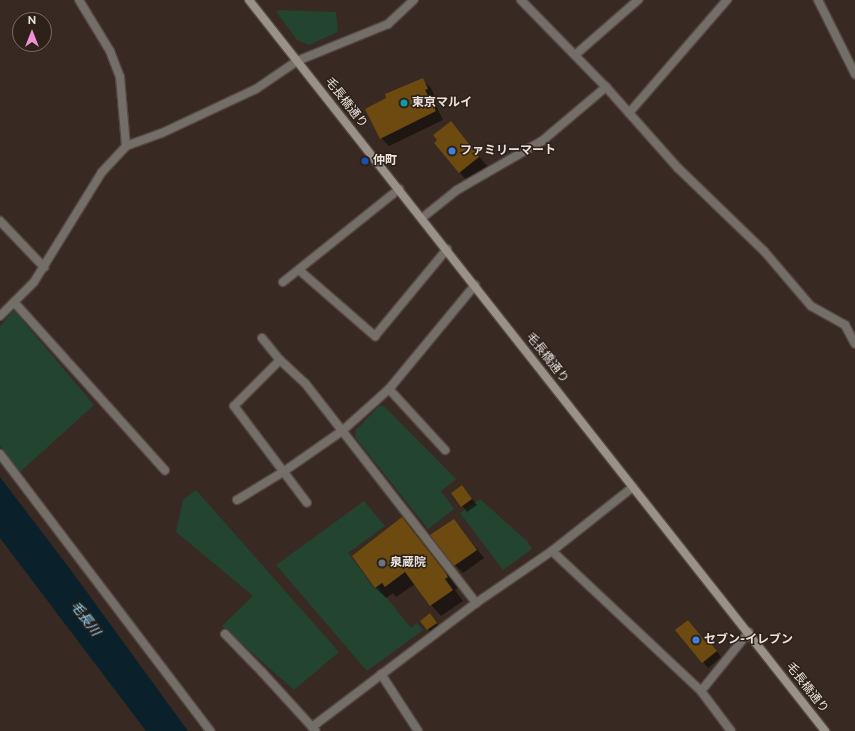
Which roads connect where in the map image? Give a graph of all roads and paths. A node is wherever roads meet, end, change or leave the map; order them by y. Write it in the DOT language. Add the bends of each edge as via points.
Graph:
graph roads {
  1 [pos="79,0"];
  2 [pos="249,0"];
  3 [pos="414,0"];
  4 [pos="521,0"];
  5 [pos="638,0"];
  6 [pos="727,0"];
  7 [pos="818,0"];
  8 [pos="575,55"];
  9 [pos="297,60"];
  10 [pos="855,74"];
  11 [pos="606,86"];
  12 [pos="629,113"];
  13 [pos="126,146"];
  14 [pos="399,189"];
  15 [pos="422,218"];
  16 [pos="0,221"];
  17 [pos="447,249"];
  18 [pos="44,267"];
  19 [pos="299,270"];
  20 [pos="283,282"];
  21 [pos="475,285"];
  22 [pos="14,302"];
  23 [pos="0,316"];
  24 [pos="845,325"];
  25 [pos="855,326"];
  26 [pos="262,338"];
  27 [pos="855,344"];
  28 [pos="280,360"];
  29 [pos="390,389"];
  30 [pos="342,431"];
  31 [pos="445,450"];
  32 [pos="0,454"];
  33 [pos="165,470"];
  34 [pos="283,472"];
  35 [pos="633,487"];
  36 [pos="237,500"];
  37 [pos="307,503"];
  38 [pos="552,551"];
  39 [pos="476,603"];
  40 [pos="749,632"];
  41 [pos="225,634"];
  42 [pos="381,674"];
  43 [pos="701,691"];
  44 [pos="314,729"];
  45 [pos="210,731"];
  46 [pos="418,731"];
  47 [pos="730,731"];
  48 [pos="825,731"];
  1 -- 13 [label="street" via="110,51 120,77"];
  2 -- 9 [label="street, 毛長橋通り"];
  3 -- 9 [label="street" via="388,24"];
  4 -- 8 [label="street"];
  5 -- 8 [label="street"];
  6 -- 12 [label="street"];
  7 -- 10 [label="street"];
  8 -- 11 [label="street"];
  9 -- 13 [label="street" via="256,89 162,133"];
  9 -- 14 [label="street, 毛長橋通り"];
  11 -- 12 [label="street"];
  11 -- 15 [label="street" via="542,140 457,190"];
  12 -- 24 [label="street" via="678,168 764,251 811,306"];
  13 -- 18 [label="street" via="102,172"];
  14 -- 15 [label="street, 毛長橋通り"];
  14 -- 19 [label="street"];
  15 -- 17 [label="street, 毛長橋通り"];
  16 -- 18 [label="street"];
  17 -- 19 [label="street" via="375,336"];
  17 -- 21 [label="street, 毛長橋通り"];
  18 -- 22 [label="street" via="34,282"];
  19 -- 20 [label="street"];
  21 -- 29 [label="street"];
  21 -- 35 [label="street, 毛長橋通り"];
  22 -- 23 [label="street"];
  22 -- 33 [label="street"];
  24 -- 25 [label="street"];
  24 -- 27 [label="street"];
  26 -- 28 [label="street"];
  28 -- 30 [label="street" via="305,384"];
  28 -- 34 [label="street" via="234,406"];
  29 -- 30 [label="street"];
  29 -- 31 [label="street"];
  30 -- 34 [label="street"];
  30 -- 39 [label="street"];
  32 -- 45 [label="street"];
  34 -- 36 [label="street"];
  34 -- 37 [label="street"];
  35 -- 38 [label="street"];
  35 -- 40 [label="street, 毛長橋通り"];
  38 -- 39 [label="street"];
  38 -- 43 [label="street"];
  39 -- 42 [label="street"];
  40 -- 43 [label="street"];
  40 -- 48 [label="street, 毛長橋通り"];
  41 -- 44 [label="street"];
  42 -- 44 [label="street"];
  42 -- 46 [label="street"];
  43 -- 47 [label="street"];
}
